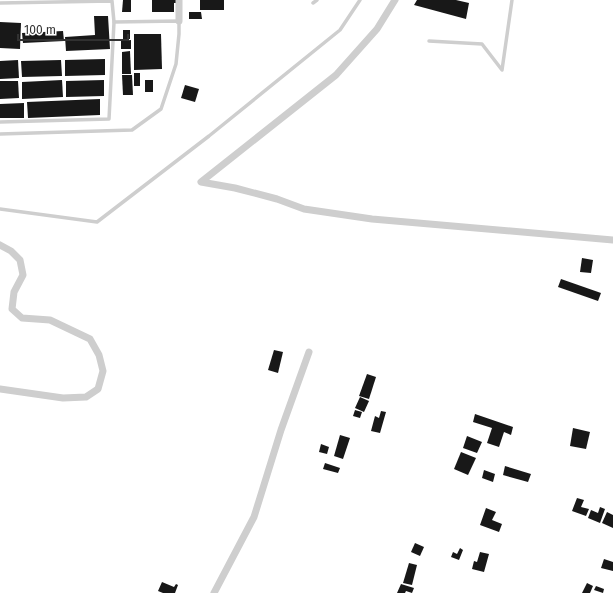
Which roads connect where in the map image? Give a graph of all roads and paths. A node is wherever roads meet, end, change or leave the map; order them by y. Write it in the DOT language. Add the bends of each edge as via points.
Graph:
graph roads {
  1 [pos="179,0"];
  2 [pos="317,0"];
  3 [pos="360,0"];
  4 [pos="395,0"];
  5 [pos="512,0"];
  6 [pos="0,2"];
  7 [pos="313,3"];
  8 [pos="179,21"];
  9 [pos="114,22"];
  10 [pos="429,40"];
  11 [pos="0,122"];
  12 [pos="0,134"];
  13 [pos="0,209"];
  14 [pos="613,240"];
  15 [pos="0,245"];
  16 [pos="309,352"];
  17 [pos="0,389"];
  18 [pos="214,593"];
  1 -- 8 [label="street"];
  2 -- 7 [label="lane"];
  3 -- 13 [label="lane" via="340,30 209,136 96,222"];
  4 -- 14 [label="street" via="377,29 336,75 201,182 278,199 304,209 372,219"];
  5 -- 10 [label="lane" via="502,70 482,44"];
  6 -- 9 [label="lane" via="112,1"];
  8 -- 9 [label="lane"];
  8 -- 12 [label="lane" via="176,64 161,109 132,130"];
  9 -- 11 [label="lane" via="109,119"];
  15 -- 17 [label="street" via="20,260 23,275 14,292 12,309 22,318 50,320 90,339 99,355 103,372 98,389 86,397 63,398"];
  16 -- 18 [label="street" via="254,517"];
}
